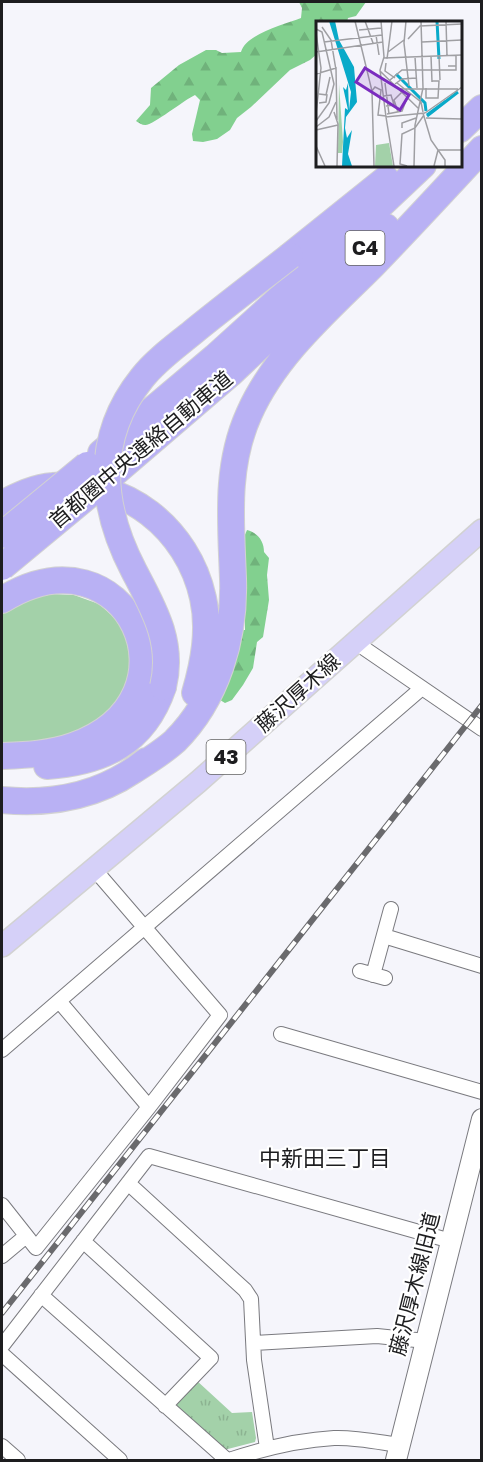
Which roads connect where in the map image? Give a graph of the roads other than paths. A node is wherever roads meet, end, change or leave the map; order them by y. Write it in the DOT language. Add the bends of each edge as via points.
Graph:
graph roads {
  1 [pos="482,94"];
  2 [pos="482,108"];
  3 [pos="462,113"];
  4 [pos="462,127"];
  5 [pos="482,136"];
  6 [pos="482,149"];
  7 [pos="462,154"];
  8 [pos="402,166"];
  9 [pos="422,166"];
  10 [pos="450,166"];
  11 [pos="270,322"];
  12 [pos="2,504"];
  13 [pos="482,530"];
  14 [pos="2,535"];
  15 [pos="2,567"];
  16 [pos="2,600"];
  17 [pos="355,642"];
  18 [pos="422,688"];
  19 [pos="482,729"];
  20 [pos="2,756"];
  21 [pos="2,765"];
  22 [pos="134,770"];
  23 [pos="2,800"];
  24 [pos="94,870"];
  25 [pos="392,909"];
  26 [pos="144,927"];
  27 [pos="384,936"];
  28 [pos="2,946"];
  29 [pos="482,966"];
  30 [pos="373,975"];
  31 [pos="59,1001"];
  32 [pos="281,1034"];
  33 [pos="2,1050"];
  34 [pos="482,1092"];
  35 [pos="149,1107"];
  36 [pos="482,1119"];
  37 [pos="479,1142"];
  38 [pos="128,1183"];
  39 [pos="2,1205"];
  40 [pos="26,1236"];
  41 [pos="83,1241"];
  42 [pos="451,1241"];
  43 [pos="2,1256"];
  44 [pos="41,1295"];
  45 [pos="426,1341"];
  46 [pos="254,1343"];
  47 [pos="2,1346"];
  48 [pos="2,1354"];
  49 [pos="165,1406"];
  50 [pos="2,1446"];
  51 [pos="267,1448"];
  52 [pos="398,1453"];
  53 [pos="18,1461"];
  54 [pos="120,1461"];
  55 [pos="228,1461"];
  1 -- 3 [label="highway"];
  2 -- 4 [label="highway"];
  5 -- 7 [label="highway"];
  6 -- 22 [label="highway" via="302,337 260,393 240,435 231,480 233,601 222,661 200,712 173,742"];
  8 -- 21 [label="highway, bridge" via="157,363 134,390 117,422 109,456 109,505 119,540 163,633 163,687 145,723 111,751 63,765"];
  9 -- 11 [label="highway, C4"];
  10 -- 11 [label="highway, C4"];
  11 -- 14 [label="highway, 首都圏中央連絡自動車道 / C4, bridge" via="215,357"];
  11 -- 15 [label="highway, 首都圏中央連絡自動車道 / C4, bridge" via="230,374"];
  12 -- 22 [label="highway" via="51,486 102,489 153,514 167,527 189,560 206,618 200,676 177,727 155,754"];
  13 -- 17 [label="main road, 藤沢厚木線 / 43"];
  16 -- 20 [label="highway" via="49,581 92,585 127,612 141,639 143,662 135,697 104,730 54,751"];
  17 -- 18 [label="street"];
  17 -- 24 [label="main road, 藤沢厚木線 / 43"];
  18 -- 19 [label="street"];
  18 -- 26 [label="street"];
  22 -- 23 [label="highway" via="100,789 79,795 38,802"];
  24 -- 26 [label="street"];
  24 -- 28 [label="main road, 藤沢厚木線 / 43"];
  25 -- 27 [label="street"];
  26 -- 31 [label="street"];
  26 -- 35 [label="street" via="220,1015"];
  27 -- 29 [label="street"];
  27 -- 30 [label="street"];
  31 -- 33 [label="street"];
  31 -- 35 [label="street"];
  32 -- 34 [label="street"];
  35 -- 40 [label="street" via="36,1248"];
  36 -- 37 [label="street, 藤沢厚木線旧道"];
  37 -- 42 [label="street, 藤沢厚木線旧道"];
  38 -- 41 [label="street"];
  38 -- 42 [label="street" via="149,1156"];
  38 -- 46 [label="street" via="245,1290 251,1299"];
  39 -- 40 [label="street"];
  40 -- 43 [label="street"];
  41 -- 44 [label="street"];
  41 -- 49 [label="street" via="211,1358"];
  42 -- 45 [label="street, 藤沢厚木線旧道"];
  44 -- 47 [label="street"];
  44 -- 49 [label="street"];
  45 -- 46 [label="street" via="377,1336"];
  45 -- 52 [label="street, 藤沢厚木線旧道"];
  46 -- 51 [label="street"];
  48 -- 54 [label="street"];
  49 -- 55 [label="street"];
  50 -- 53 [label="street"];
  51 -- 52 [label="street" via="335,1438"];
  51 -- 55 [label="street"];
}
